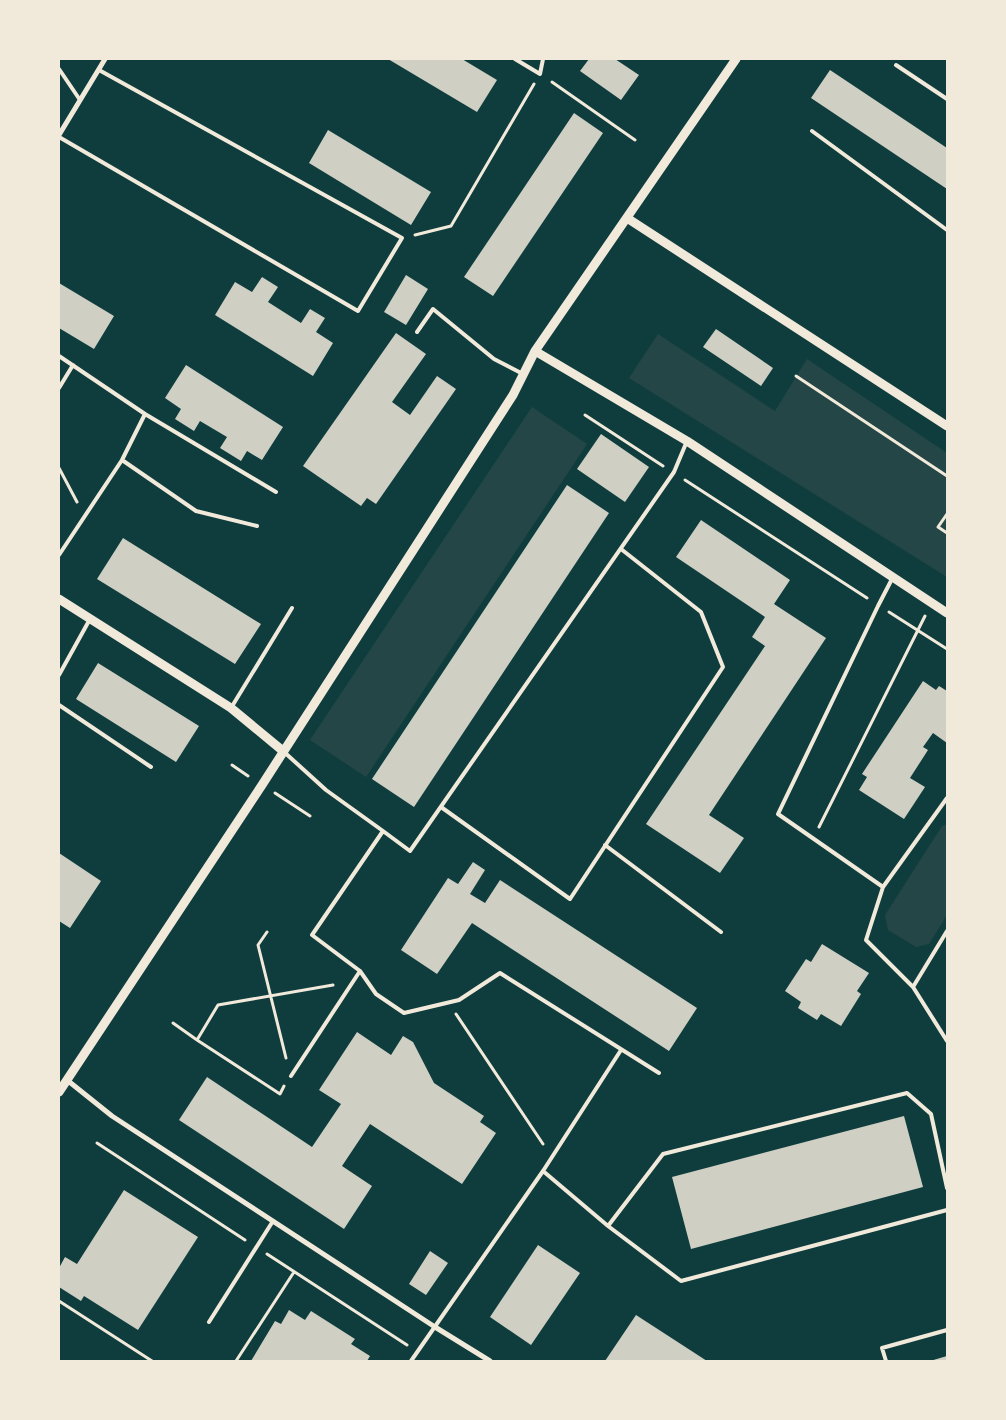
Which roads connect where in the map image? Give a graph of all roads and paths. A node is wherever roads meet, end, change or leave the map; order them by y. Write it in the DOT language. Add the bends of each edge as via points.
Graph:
graph roads {
  1 [pos="105,59"];
  2 [pos="515,59"];
  3 [pos="543,59"];
  4 [pos="736,59"];
  5 [pos="896,65"];
  6 [pos="59,69"];
  7 [pos="99,70"];
  8 [pos="540,74"];
  9 [pos="947,99"];
  10 [pos="80,100"];
  11 [pos="812,131"];
  12 [pos="59,136"];
  13 [pos="636,140"];
  14 [pos="628,218"];
  15 [pos="947,230"];
  16 [pos="402,238"];
  17 [pos="417,332"];
  18 [pos="535,351"];
  19 [pos="59,356"];
  20 [pos="73,365"];
  21 [pos="523,374"];
  22 [pos="796,376"];
  23 [pos="59,388"];
  24 [pos="145,414"];
  25 [pos="585,415"];
  26 [pos="947,426"];
  27 [pos="687,441"];
  28 [pos="122,460"];
  29 [pos="59,468"];
  30 [pos="674,472"];
  31 [pos="947,476"];
  32 [pos="276,492"];
  33 [pos="947,514"];
  34 [pos="85,516"];
  35 [pos="257,526"];
  36 [pos="947,533"];
  37 [pos="621,549"];
  38 [pos="59,555"];
  39 [pos="893,577"];
  40 [pos="59,599"];
  41 [pos="878,606"];
  42 [pos="292,608"];
  43 [pos="947,613"];
  44 [pos="926,616"];
  45 [pos="90,619"];
  46 [pos="918,630"];
  47 [pos="947,649"];
  48 [pos="59,675"];
  49 [pos="59,705"];
  50 [pos="231,708"];
  51 [pos="283,751"];
  52 [pos="151,767"];
  53 [pos="947,798"];
  54 [pos="441,807"];
  55 [pos="383,831"];
  56 [pos="813,838"];
  57 [pos="606,845"];
  58 [pos="882,887"];
  59 [pos="947,931"];
  60 [pos="267,932"];
  61 [pos="721,932"];
  62 [pos="360,971"];
  63 [pos="353,982"];
  64 [pos="913,987"];
  65 [pos="271,996"];
  66 [pos="449,1002"];
  67 [pos="173,1023"];
  68 [pos="197,1040"];
  69 [pos="947,1041"];
  70 [pos="620,1050"];
  71 [pos="659,1073"];
  72 [pos="291,1076"];
  73 [pos="67,1080"];
  74 [pos="59,1092"];
  75 [pos="552,1157"];
  76 [pos="543,1171"];
  77 [pos="947,1188"];
  78 [pos="947,1210"];
  79 [pos="274,1221"];
  80 [pos="608,1226"];
  81 [pos="294,1272"];
  82 [pos="59,1301"];
  83 [pos="210,1322"];
  84 [pos="435,1327"];
  85 [pos="947,1330"];
  86 [pos="152,1361"];
  87 [pos="236,1361"];
  88 [pos="411,1361"];
  89 [pos="490,1361"];
  90 [pos="886,1361"];
  1 -- 7 [label="street"];
  2 -- 8 [label="lane"];
  3 -- 8 [label="lane"];
  4 -- 14 [label="street"];
  5 -- 9 [label="lane"];
  6 -- 10 [label="lane"];
  7 -- 10 [label="street"];
  7 -- 16 [label="lane"];
  8 -- 13 [label="path"];
  8 -- 16 [label="path" via="452,226"];
  10 -- 12 [label="street"];
  11 -- 15 [label="lane"];
  12 -- 16 [label="lane" via="358,311"];
  14 -- 18 [label="street"];
  14 -- 26 [label="street"];
  17 -- 21 [label="lane" via="433,309 494,359"];
  18 -- 21 [label="street"];
  18 -- 27 [label="street"];
  19 -- 20 [label="lane"];
  20 -- 23 [label="lane"];
  20 -- 24 [label="lane"];
  21 -- 51 [label="street" via="513,395"];
  22 -- 31 [label="path"];
  24 -- 28 [label="lane"];
  24 -- 32 [label="lane"];
  25 -- 30 [label="path"];
  27 -- 30 [label="lane"];
  27 -- 39 [label="street"];
  28 -- 34 [label="lane"];
  28 -- 35 [label="lane" via="196,511"];
  29 -- 34 [label="path"];
  30 -- 37 [label="lane"];
  30 -- 41 [label="path"];
  33 -- 36 [label="path" via="938,527"];
  34 -- 38 [label="lane"];
  37 -- 54 [label="lane"];
  37 -- 57 [label="lane" via="701,612 723,667"];
  39 -- 41 [label="lane"];
  39 -- 43 [label="street"];
  40 -- 45 [label="street"];
  41 -- 46 [label="path"];
  41 -- 56 [label="lane" via="778,814"];
  42 -- 50 [label="lane"];
  44 -- 46 [label="path"];
  45 -- 48 [label="lane"];
  45 -- 50 [label="street"];
  46 -- 47 [label="path"];
  46 -- 56 [label="path"];
  49 -- 52 [label="lane"];
  50 -- 51 [label="street"];
  51 -- 55 [label="lane" via="326,790"];
  51 -- 73 [label="street"];
  53 -- 58 [label="lane"];
  54 -- 55 [label="lane" via="410,851"];
  54 -- 57 [label="lane" via="570,899"];
  55 -- 62 [label="lane" via="312,935"];
  56 -- 58 [label="lane"];
  57 -- 61 [label="lane"];
  58 -- 64 [label="lane" via="866,940"];
  59 -- 64 [label="lane"];
  60 -- 65 [label="path" via="258,945"];
  62 -- 63 [label="lane"];
  62 -- 66 [label="lane" via="376,994 404,1013"];
  63 -- 65 [label="path"];
  63 -- 72 [label="lane"];
  64 -- 69 [label="lane"];
  65 -- 68 [label="path" via="218,1005"];
  65 -- 72 [label="path"];
  66 -- 70 [label="lane" via="459,1000 500,973"];
  66 -- 75 [label="path"];
  67 -- 68 [label="path"];
  68 -- 72 [label="path" via="280,1094"];
  70 -- 71 [label="lane"];
  70 -- 75 [label="lane"];
  73 -- 74 [label="street"];
  73 -- 79 [label="street" via="112,1116"];
  75 -- 76 [label="lane"];
  76 -- 80 [label="lane"];
  76 -- 84 [label="lane"];
  77 -- 80 [label="lane" via="931,1114 907,1093 663,1154"];
  78 -- 80 [label="lane" via="682,1281"];
  79 -- 83 [label="lane"];
  79 -- 84 [label="street"];
  81 -- 87 [label="path"];
  82 -- 86 [label="path"];
  84 -- 88 [label="lane"];
  84 -- 89 [label="street"];
  85 -- 90 [label="lane" via="882,1348"];
}
